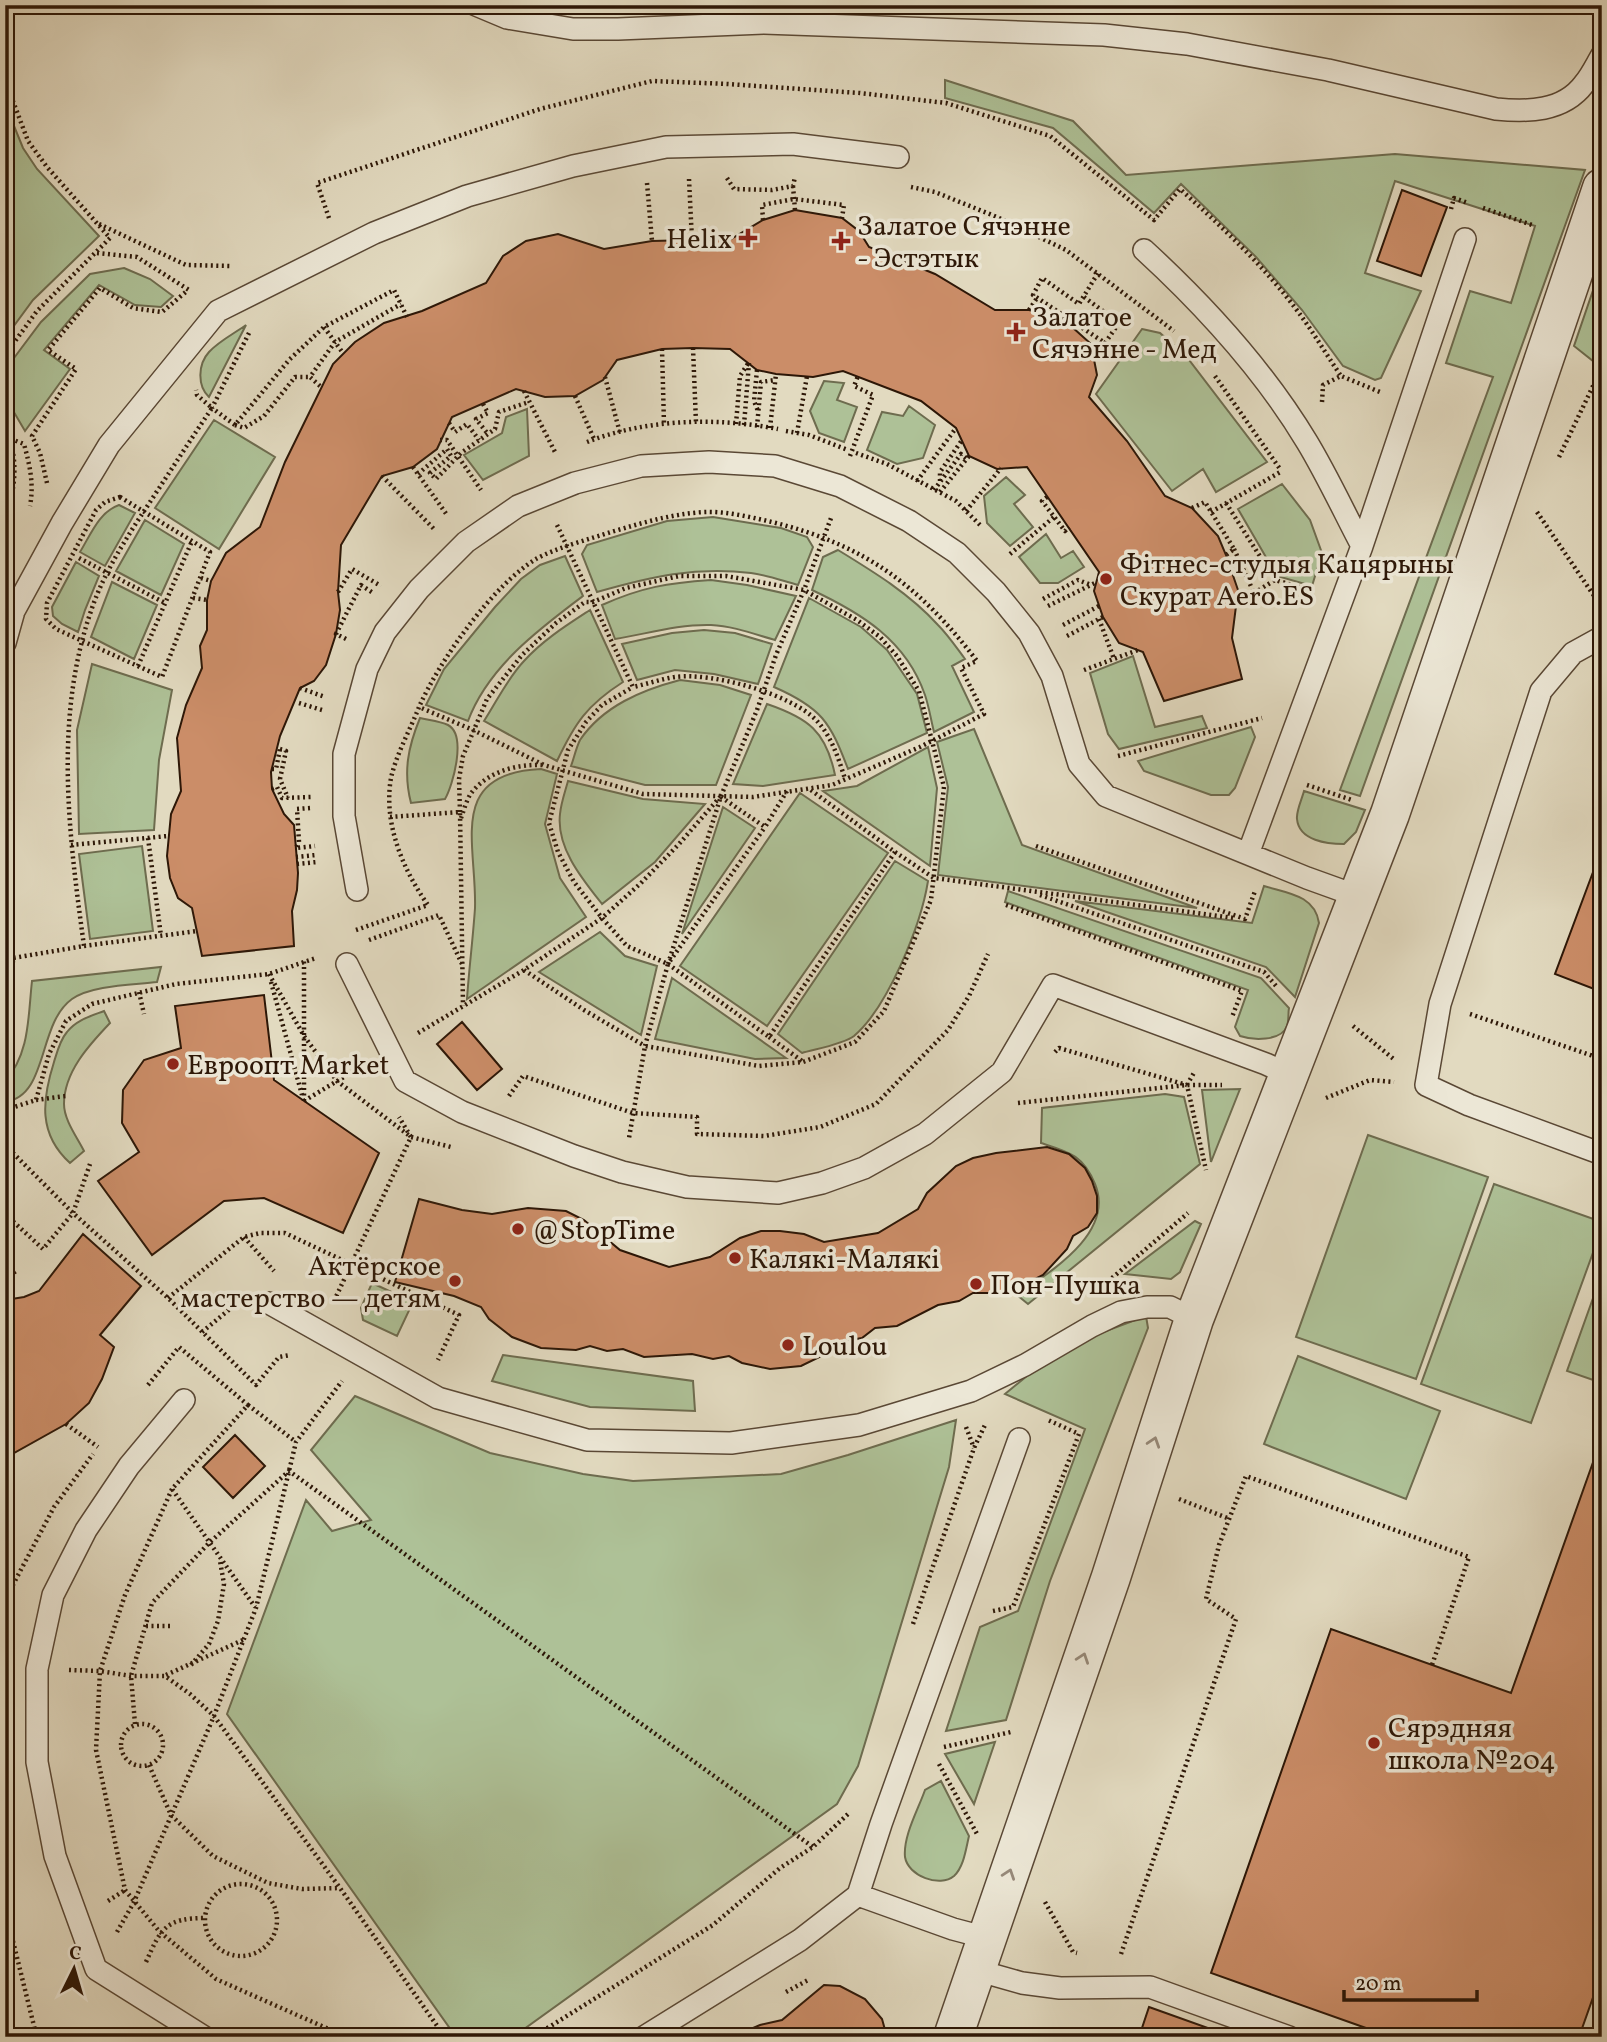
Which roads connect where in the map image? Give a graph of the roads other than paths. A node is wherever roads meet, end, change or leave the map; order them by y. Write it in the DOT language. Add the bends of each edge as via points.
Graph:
graph roads {
  1 [pos="476,5"];
  2 [pos="1602,55"];
  3 [pos="898,157"];
  4 [pos="1602,188"];
  5 [pos="1465,239"];
  6 [pos="1144,250"];
  7 [pos="1362,546"];
  8 [pos="1602,637"];
  9 [pos="5,643"];
  10 [pos="1248,854"];
  11 [pos="357,890"];
  12 [pos="1357,895"];
  13 [pos="347,964"];
  14 [pos="1290,1075"];
  15 [pos="1602,1154"];
  16 [pos="269,1303"];
  17 [pos="1194,1319"];
  18 [pos="184,1400"];
  19 [pos="1020,1439"];
  20 [pos="858,1895"];
  21 [pos="981,1954"];
  22 [pos="204,2037"];
  23 [pos="644,2037"];
  24 [pos="953,2037"];
  25 [pos="1289,2037"];
  1 -- 2 [label="lane" via="507,18 573,29 764,23 1104,35 1187,44 1328,70 1515,111 1561,103 1584,85"];
  3 -- 9 [label="lane" via="793,144 666,147 573,166 467,196 374,233 218,311 109,445 14,611"];
  4 -- 12 [label="street" via="1395,801"];
  5 -- 7 [label="lane"];
  6 -- 7 [label="lane" via="1196,298 1263,376 1308,442"];
  7 -- 10 [label="lane"];
  8 -- 15 [label="lane" via="1573,653 1541,691 1440,1004 1426,1086"];
  10 -- 11 [label="lane" via="1106,796 1079,764 1052,676 1029,633 957,552 841,486 775,466 709,462 641,466 575,483 518,506 466,542 411,600 385,632 367,669 344,754 344,816"];
  10 -- 12 [label="lane"];
  12 -- 14 [label="street"];
  13 -- 14 [label="lane" via="405,1081 462,1112 574,1156 687,1187 778,1193 864,1168 925,1135 1002,1072 1054,985"];
  14 -- 17 [label="street"];
  16 -- 17 [label="lane" via="438,1398 587,1440 731,1443 859,1425 971,1391 1121,1312 1170,1307"];
  21 -- 17 [label="street, one-way"];
  18 -- 22 [label="lane" via="129,1466 86,1530 53,1595 37,1669 37,1762 55,1856 96,1969"];
  19 -- 20 [label="lane"];
  20 -- 21 [label="lane" via="953,1929"];
  20 -- 23 [label="lane" via="800,1940"];
  21 -- 24 [label="street"];
  21 -- 25 [label="lane" via="1022,1983 1060,1989 1150,1987"];
}
